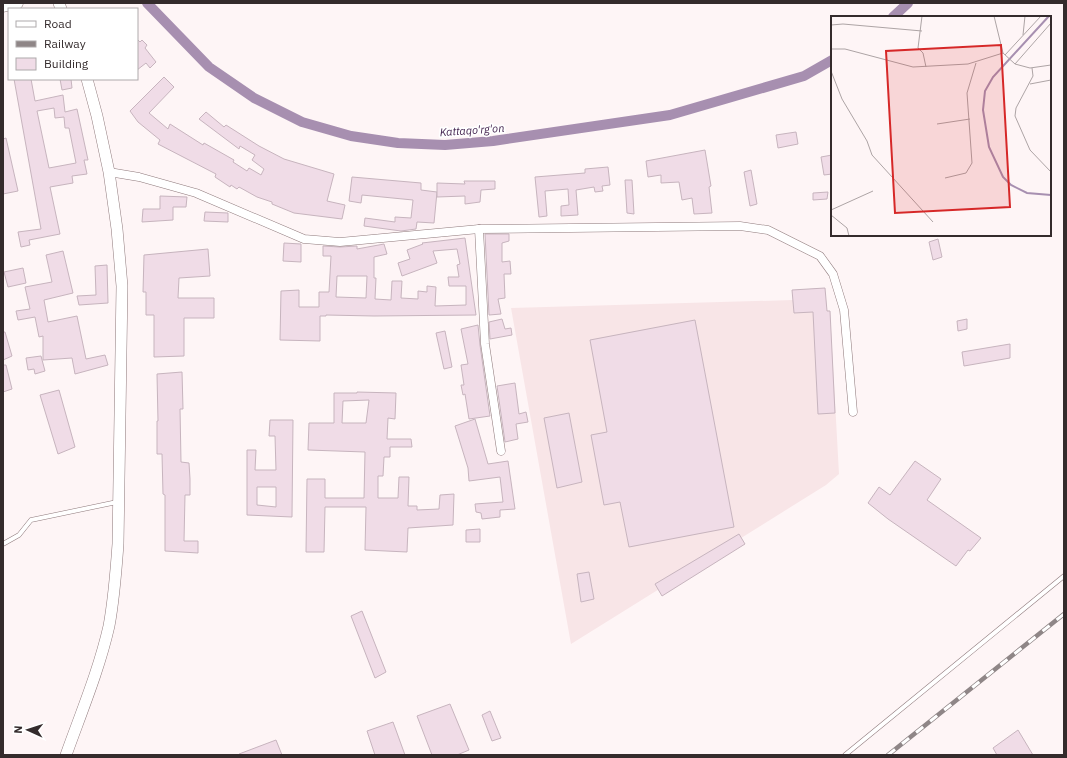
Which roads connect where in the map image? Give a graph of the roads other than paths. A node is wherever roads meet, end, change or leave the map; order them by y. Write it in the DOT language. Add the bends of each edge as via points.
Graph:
graph roads {
  1 [pos="17,3"];
  2 [pos="3,6"];
  3 [pos="87,80"];
  4 [pos="109,172"];
  5 [pos="479,229"];
  6 [pos="853,412"];
  7 [pos="502,451"];
  8 [pos="120,501"];
  9 [pos="3,544"];
  10 [pos="1064,576"];
  11 [pos="66,755"];
  12 [pos="845,755"];
  1 -- 2 [label="main road"];
  3 -- 4 [label="main road"];
  4 -- 5 [label="street" via="139,177 196,193 304,239 340,242"];
  4 -- 8 [label="main road" via="122,286"];
  5 -- 6 [label="street" via="740,226 768,230 820,256 833,274 844,310"];
  5 -- 7 [label="street" via="485,344"];
  8 -- 9 [label="lane" via="30,520 19,535"];
  8 -- 11 [label="main road" via="115,586 109,626"];
  10 -- 12 [label="lane"];
}
